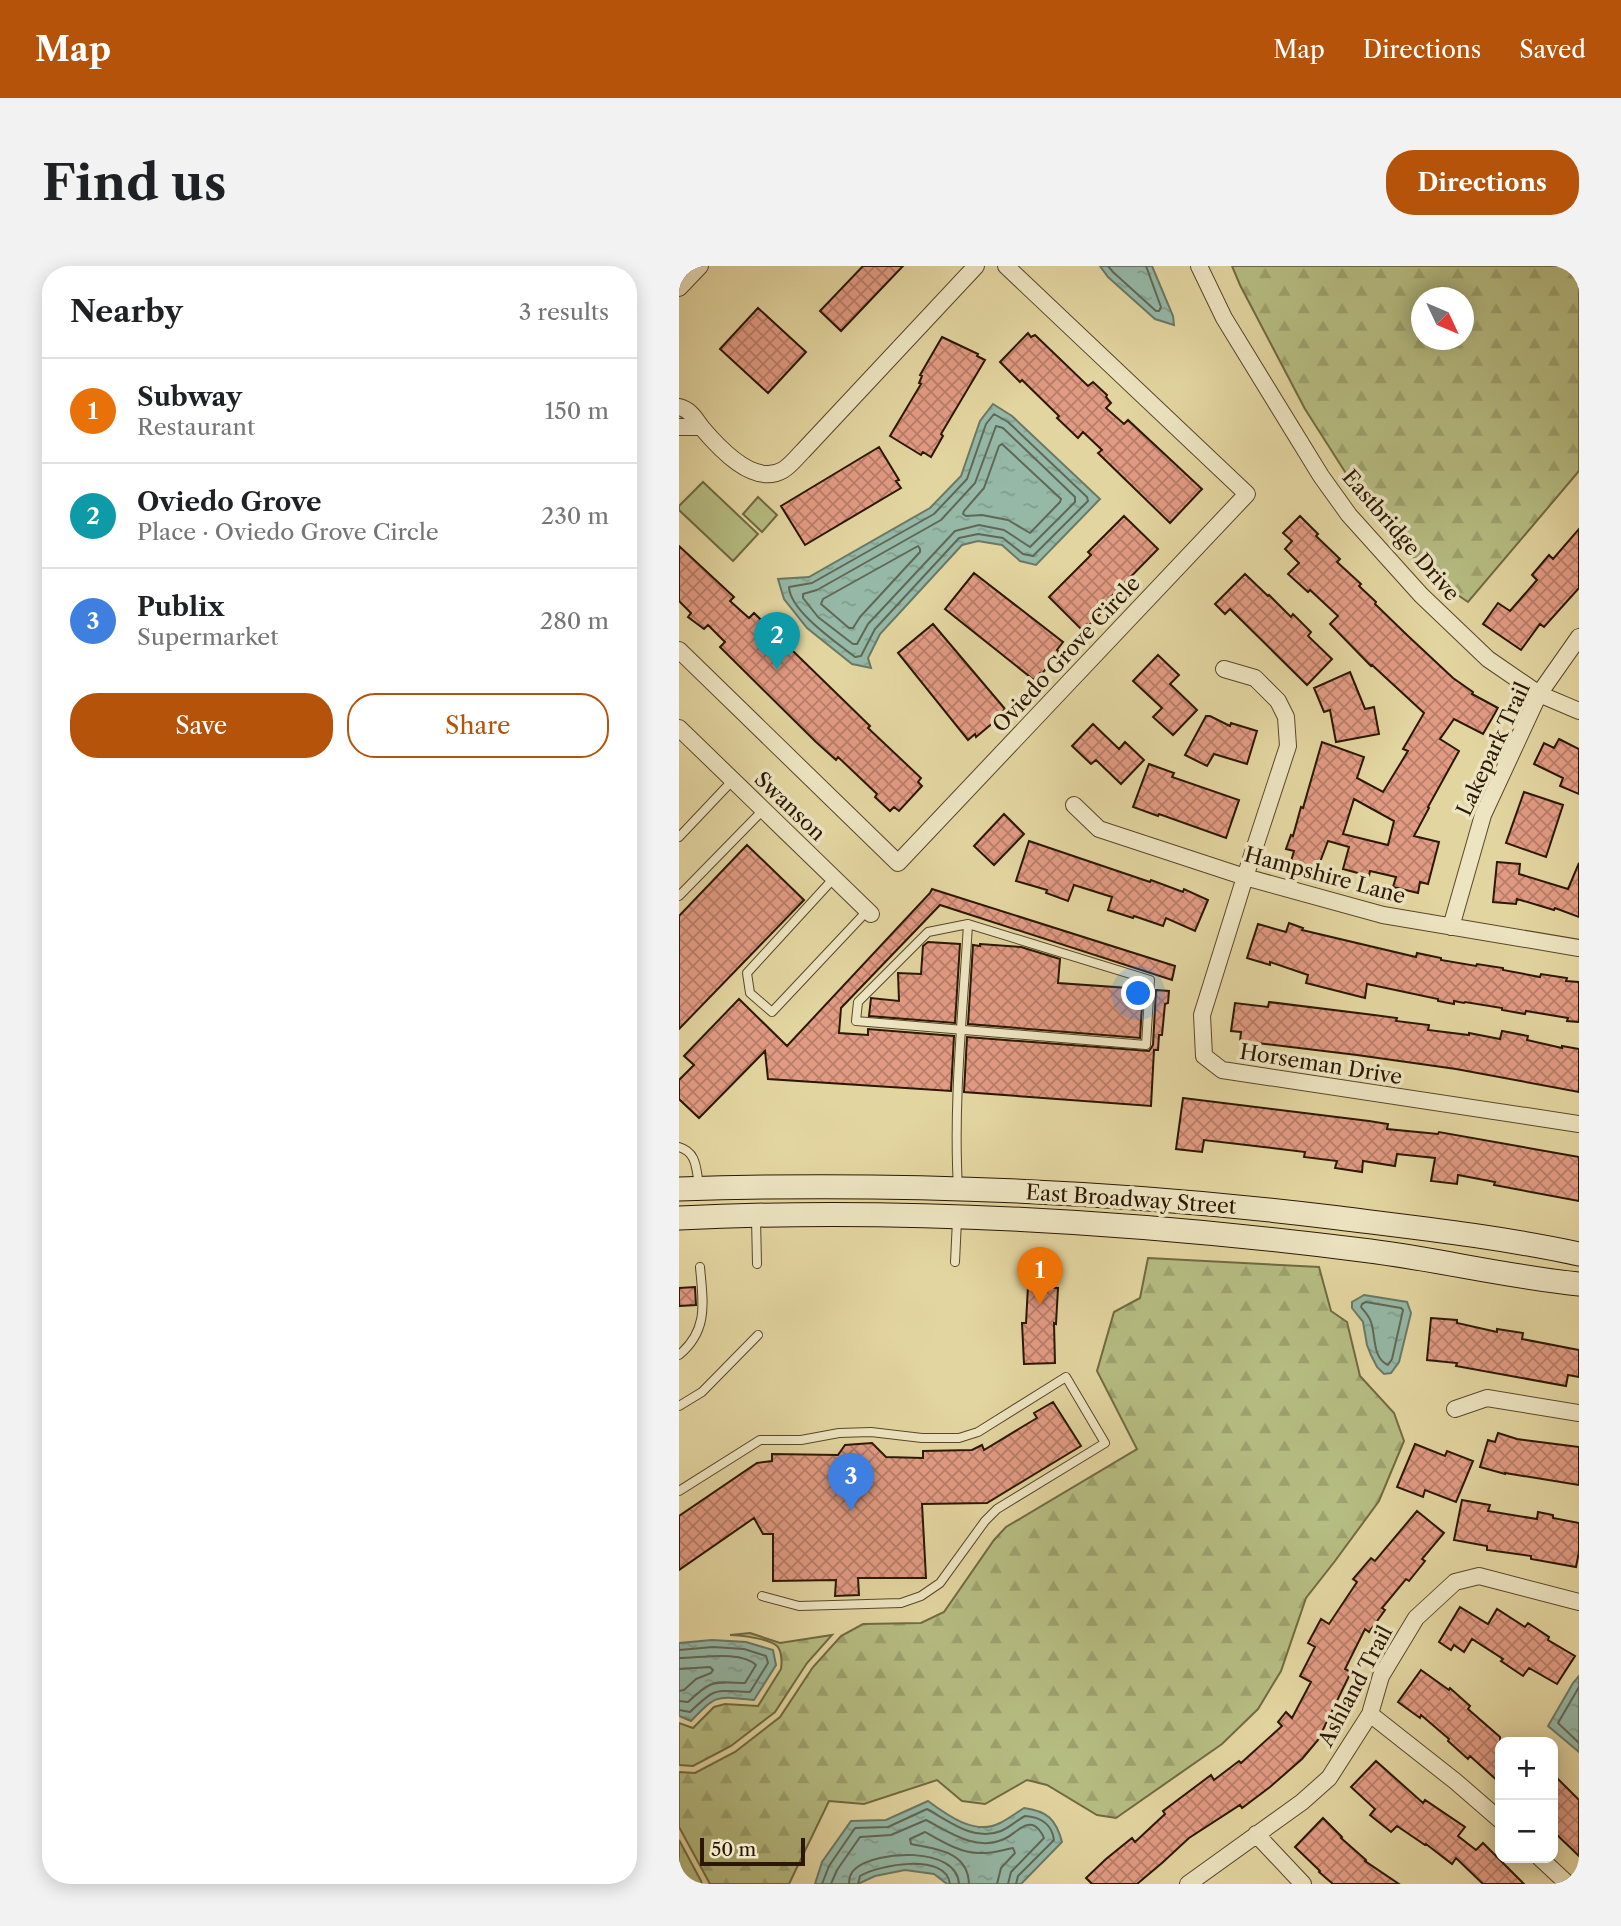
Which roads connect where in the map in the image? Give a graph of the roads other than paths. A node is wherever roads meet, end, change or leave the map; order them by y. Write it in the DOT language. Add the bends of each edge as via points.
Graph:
graph roads {
  1 [pos="700,266"];
  2 [pos="976,266"];
  3 [pos="1006,266"];
  4 [pos="1199,266"];
  5 [pos="679,288"];
  6 [pos="679,407"];
  7 [pos="679,426"];
  8 [pos="701,427"];
  9 [pos="1579,637"];
  10 [pos="679,650"];
  11 [pos="1224,670"];
  12 [pos="1539,694"];
  13 [pos="1579,711"];
  14 [pos="679,728"];
  15 [pos="733,780"];
  16 [pos="1074,805"];
  17 [pos="763,810"];
  18 [pos="679,837"];
  19 [pos="1245,877"];
  20 [pos="834,878"];
  21 [pos="679,897"];
  22 [pos="869,912"];
  23 [pos="968,924"];
  24 [pos="1451,927"];
  25 [pos="1579,948"];
  26 [pos="962,1029"];
  27 [pos="1579,1124"];
  28 [pos="679,1147"];
  29 [pos="958,1188"];
  30 [pos="689,1189"];
  31 [pos="756,1216"];
  32 [pos="957,1217"];
  33 [pos="679,1218"];
  34 [pos="1579,1254"];
  35 [pos="955,1262"];
  36 [pos="757,1264"];
  37 [pos="700,1267"];
  38 [pos="1579,1284"];
  39 [pos="758,1335"];
  40 [pos="679,1355"];
  41 [pos="679,1406"];
  42 [pos="1454,1409"];
  43 [pos="1579,1413"];
  44 [pos="679,1491"];
  45 [pos="762,1596"];
  46 [pos="1579,1602"];
  47 [pos="1370,1714"];
  48 [pos="1495,1816"];
  49 [pos="1256,1834"];
  50 [pos="1546,1863"];
  51 [pos="1188,1884"];
  52 [pos="1303,1884"];
  53 [pos="1568,1884"];
  1 -- 5 [label="street"];
  2 -- 8 [label="street" via="782,471 760,475 743,467"];
  3 -- 10 [label="street, Oviedo Grove Circle" via="1247,494 898,863"];
  4 -- 12 [label="street, Eastbridge Drive" via="1224,318 1349,515 1421,595 1488,659"];
  6 -- 8 [label="street" via="688,410"];
  7 -- 8 [label="street"];
  9 -- 12 [label="street, Lakepark Trail"];
  11 -- 19 [label="street, Horseman Drive" via="1255,678 1278,701 1286,717 1288,746"];
  12 -- 13 [label="street, Eastbridge Drive"];
  12 -- 24 [label="street, Lakepark Trail" via="1483,815"];
  14 -- 15 [label="street, Swanson"];
  15 -- 17 [label="street, Swanson"];
  15 -- 18 [label="lane"];
  16 -- 19 [label="street, Hampshire Lane" via="1100,829"];
  17 -- 20 [label="street, Swanson"];
  17 -- 21 [label="lane"];
  19 -- 24 [label="street, Hampshire Lane" via="1383,915"];
  19 -- 27 [label="street, Horseman Drive" via="1202,1015 1204,1056 1222,1070"];
  20 -- 22 [label="street, Swanson"];
  20 -- 22 [label="lane" via="747,973 750,993 772,1012"];
  23 -- 26 [label="lane"];
  23 -- 26 [label="lane" via="928,932 858,1002 856,1021"];
  23 -- 26 [label="lane" via="1150,980 1146,1045"];
  24 -- 25 [label="street, Hampshire Lane"];
  26 -- 29 [label="lane"];
  28 -- 30 [label="lane" via="694,1157"];
  29 -- 30 [label="main road, East Broadway Street"];
  29 -- 32 [label="main road"];
  29 -- 34 [label="main road, East Broadway Street" via="1259,1209"];
  31 -- 32 [label="main road, East Broadway Street"];
  31 -- 33 [label="main road, East Broadway Street"];
  31 -- 36 [label="lane"];
  32 -- 35 [label="lane"];
  32 -- 38 [label="main road, East Broadway Street" via="1279,1241"];
  37 -- 40 [label="lane" via="702,1319 698,1335"];
  39 -- 41 [label="lane" via="702,1392"];
  42 -- 43 [label="street" via="1487,1398"];
  44 -- 45 [label="lane" via="760,1440 871,1432 958,1438 978,1432 1066,1377 1105,1443 997,1509 940,1583 922,1596 901,1603 799,1606"];
  46 -- 47 [label="street, Ashland Trail" via="1479,1576 1455,1582 1416,1618 1381,1676"];
  47 -- 48 [label="street"];
  47 -- 49 [label="street, Ashland Trail" via="1329,1778"];
  49 -- 51 [label="street, Ashland Trail"];
  49 -- 52 [label="street"];
  50 -- 53 [label="street"];
}
